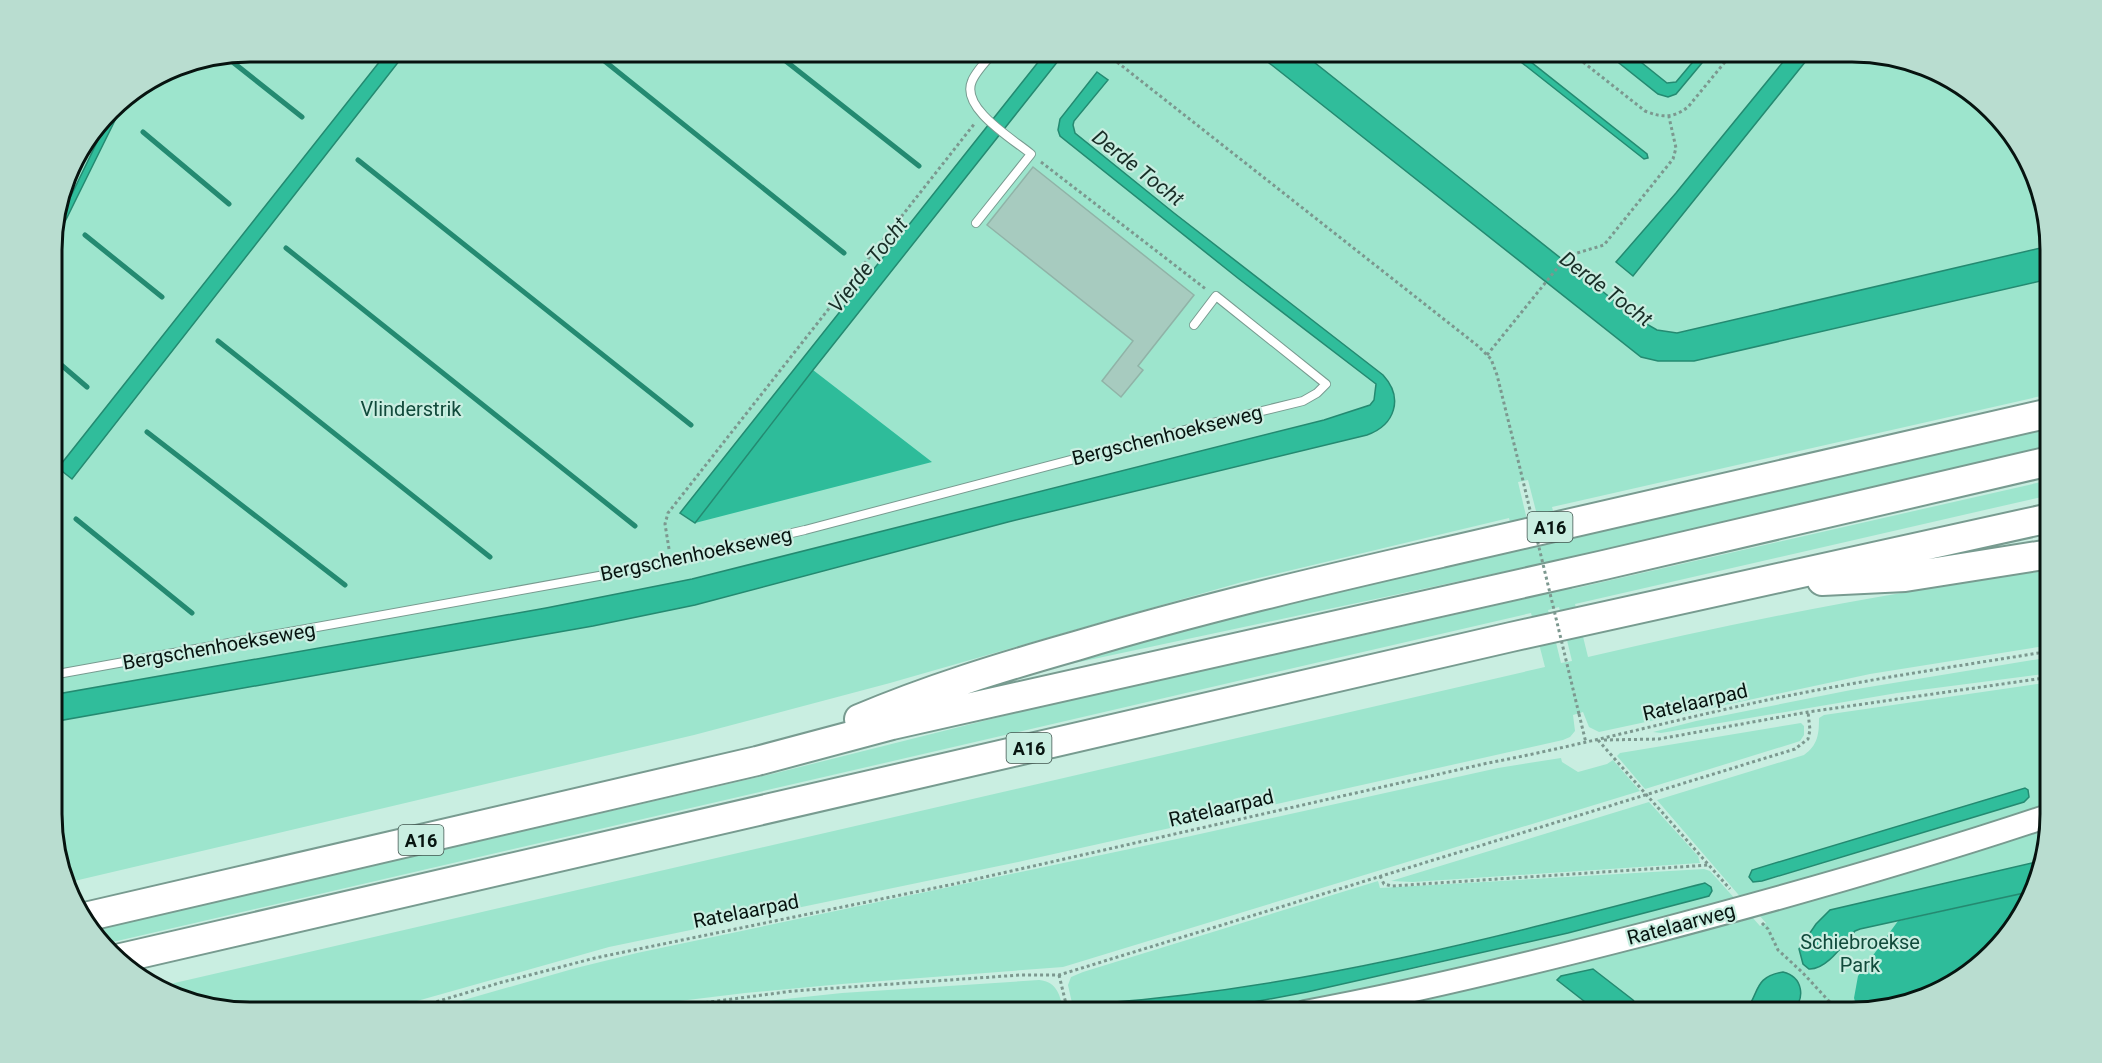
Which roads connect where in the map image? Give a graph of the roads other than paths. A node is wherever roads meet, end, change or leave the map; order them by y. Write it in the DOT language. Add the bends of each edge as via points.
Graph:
graph roads {
  1 [pos="986,62"];
  2 [pos="976,223"];
  3 [pos="1194,325"];
  4 [pos="2040,415"];
  5 [pos="2040,463"];
  6 [pos="2040,520"];
  7 [pos="2040,556"];
  8 [pos="1739,585"];
  9 [pos="62,673"];
  10 [pos="757,761"];
  11 [pos="2040,819"];
  12 [pos="92,915"];
  13 [pos="128,956"];
  14 [pos="1361,1001"];
  1 -- 2 [label="lane" via="972,80 970,98 982,115 1031,154"];
  3 -- 9 [label="lane, Bergschenhoekseweg" via="1216,296 1326,384 1302,401 671,561"];
  4 -- 10 [label="highway, A16" via="1347,574 1146,625 900,702"];
  5 -- 10 [label="highway, A16" via="915,720"];
  6 -- 8 [label="highway, A16"];
  7 -- 8 [label="highway, A16" via="1905,577"];
  8 -- 13 [label="highway, A16"];
  10 -- 12 [label="highway, A16"];
  11 -- 14 [label="street, Ratelaarweg" via="1746,907 1521,966"];
}
